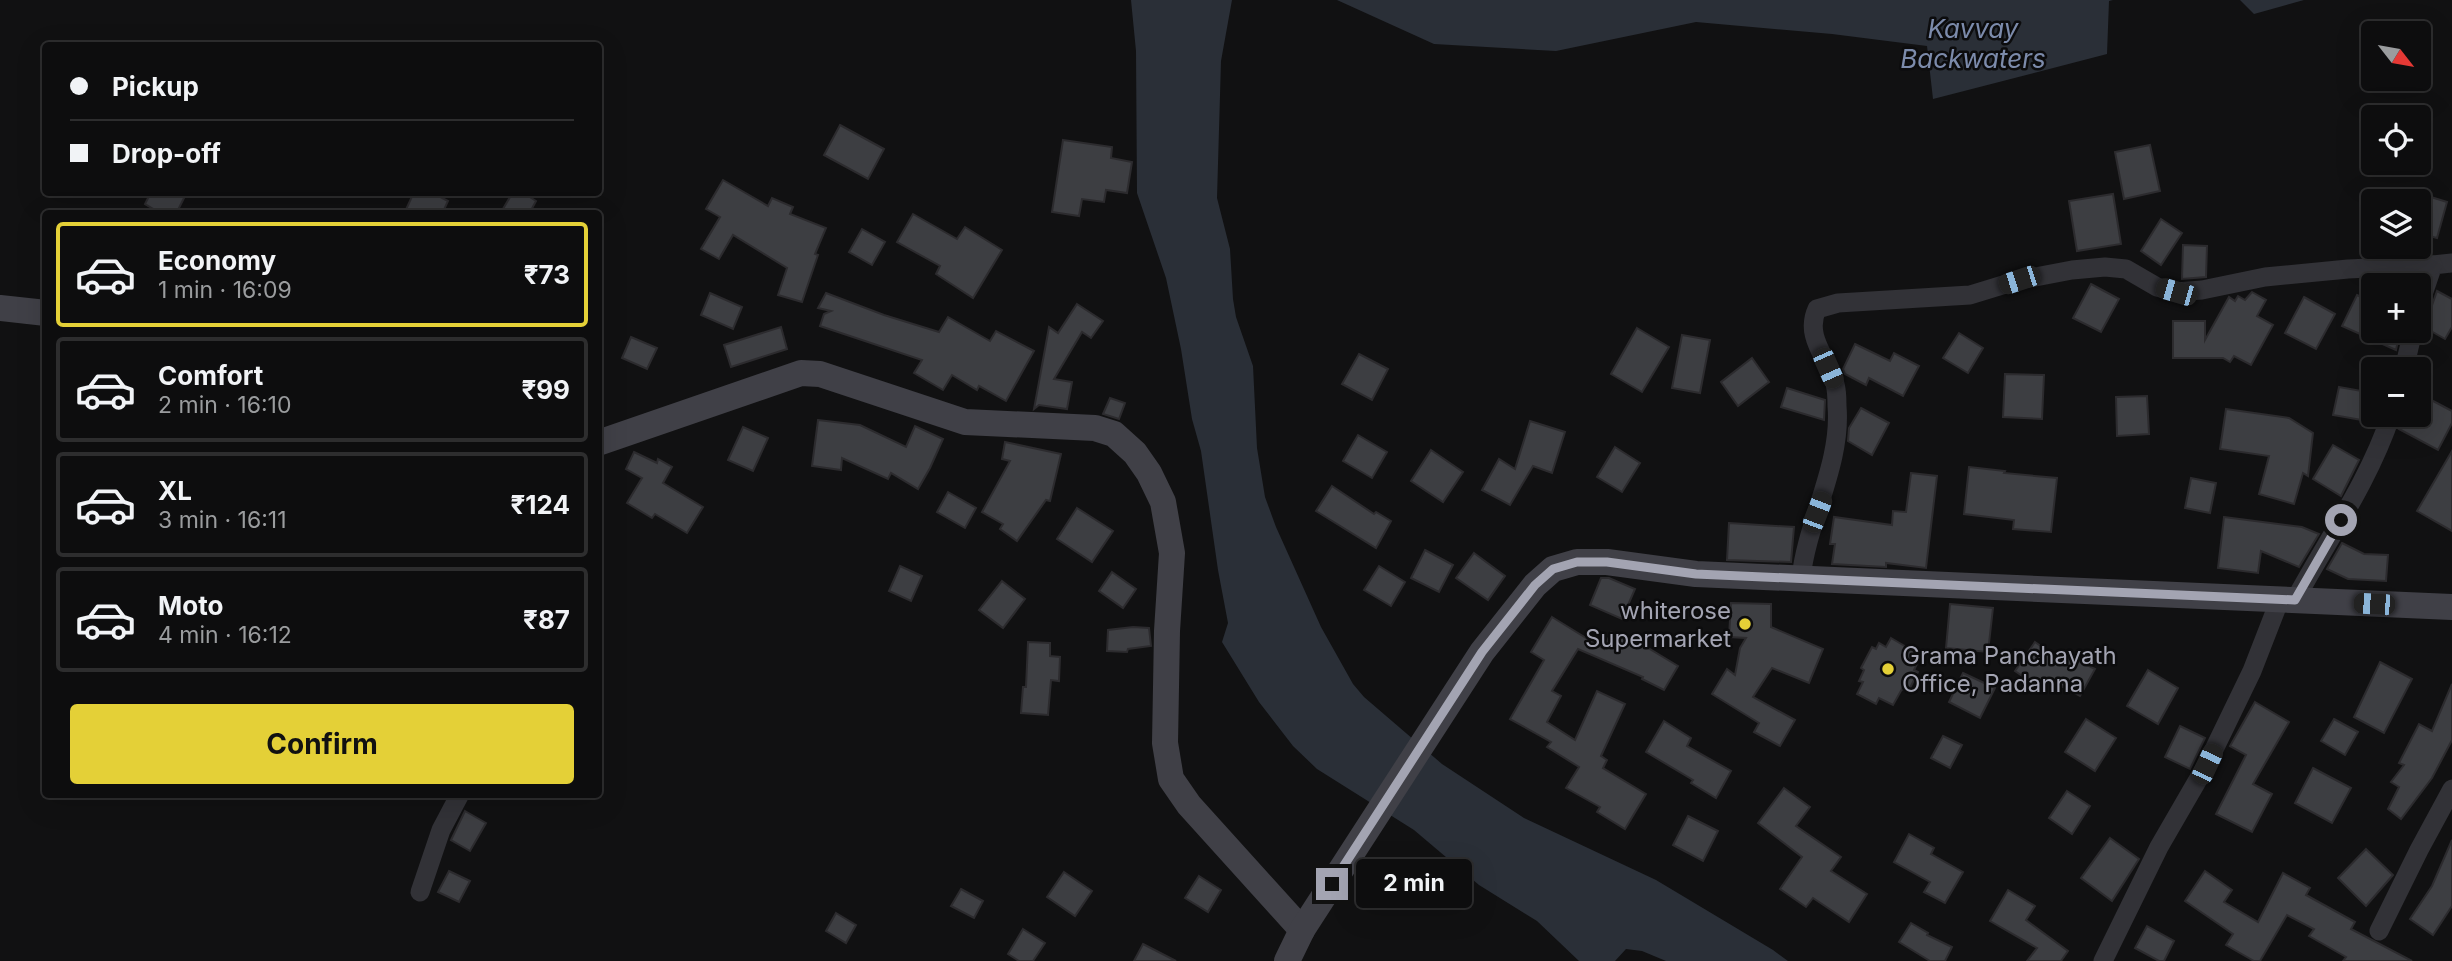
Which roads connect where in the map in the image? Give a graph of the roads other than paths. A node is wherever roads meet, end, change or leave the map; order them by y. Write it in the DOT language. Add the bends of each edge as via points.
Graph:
graph roads {
  1 [pos="2443,264"];
  2 [pos="2431,286"];
  3 [pos="0,308"];
  4 [pos="42,313"];
  5 [pos="2387,427"];
  6 [pos="602,442"];
  7 [pos="1801,578"];
  8 [pos="2288,600"];
  9 [pos="2452,607"];
  10 [pos="2452,789"];
  11 [pos="458,798"];
  12 [pos="420,892"];
  13 [pos="1302,930"];
  14 [pos="2379,932"];
  15 [pos="1287,961"];
  16 [pos="2103,961"];
  1 -- 2 [label="street"];
  1 -- 7 [label="street" via="2265,277 2176,292 2126,269 2105,267 2019,280 1970,295 1838,303 1817,309 1814,337 1835,384 1838,409 1824,495 1810,528"];
  3 -- 4 [label="main road"];
  5 -- 8 [label="street" via="2353,500"];
  6 -- 13 [label="main road" via="801,373 820,374 965,422 1096,428 1114,434 1135,453 1164,502 1172,553 1165,743 1171,779"];
  7 -- 8 [label="main road"];
  7 -- 13 [label="main road" via="1696,574 1607,562 1577,562 1553,569 1482,652"];
  8 -- 9 [label="main road"];
  8 -- 16 [label="street"];
  10 -- 14 [label="street"];
  11 -- 12 [label="street" via="441,830"];
  13 -- 15 [label="main road"];
}
